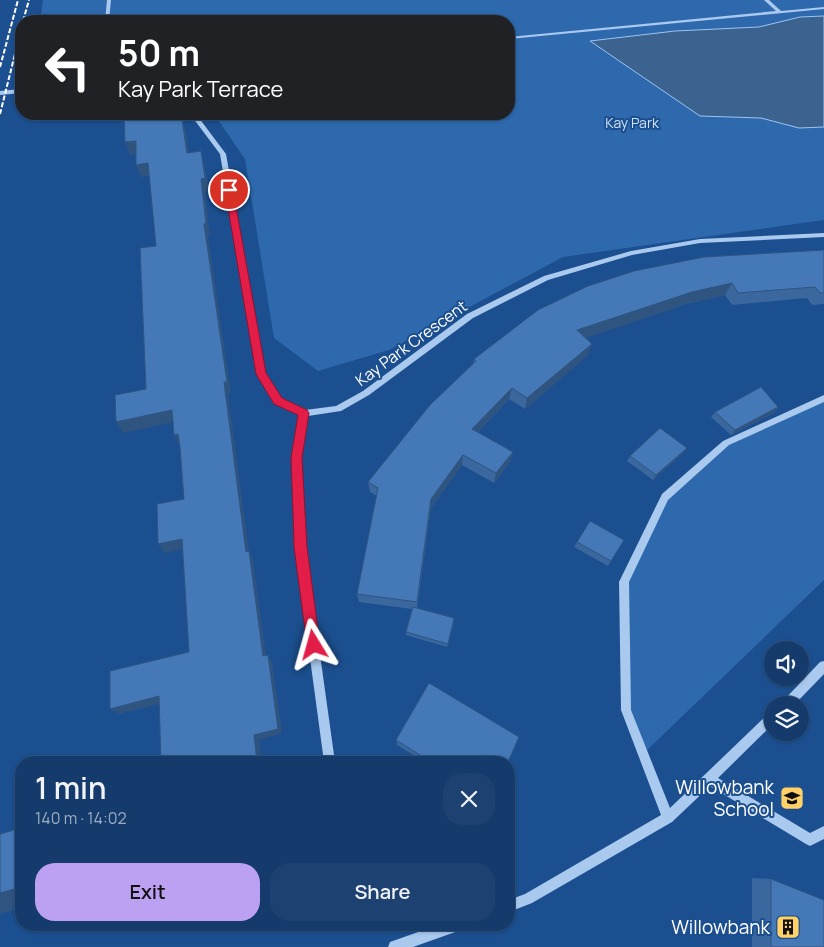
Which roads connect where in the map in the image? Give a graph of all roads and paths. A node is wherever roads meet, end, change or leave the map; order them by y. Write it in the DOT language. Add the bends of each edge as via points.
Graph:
graph roads {
  1 [pos="109,0"];
  2 [pos="766,0"];
  3 [pos="824,8"];
  4 [pos="779,11"];
  5 [pos="108,15"];
  6 [pos="515,37"];
  7 [pos="15,92"];
  8 [pos="0,94"];
  9 [pos="198,120"];
  10 [pos="824,235"];
  11 [pos="824,398"];
  12 [pos="304,413"];
  13 [pos="824,666"];
  14 [pos="796,696"];
  15 [pos="764,726"];
  16 [pos="329,756"];
  17 [pos="709,779"];
  18 [pos="668,818"];
  19 [pos="824,832"];
  20 [pos="515,904"];
  21 [pos="439,931"];
  22 [pos="395,947"];
  1 -- 5 [label="street"];
  2 -- 4 [label="street"];
  3 -- 4 [label="street"];
  4 -- 6 [label="street"];
  7 -- 8 [label="street"];
  9 -- 12 [label="street" via="223,154 261,374 278,401"];
  10 -- 12 [label="street, Kay Park Crescent" via="700,241 631,253 546,278 470,316 366,393 338,409"];
  11 -- 18 [label="street" via="726,443 665,497 624,582 626,710"];
  12 -- 16 [label="street" via="296,458 300,547"];
  13 -- 14 [label="street"];
  15 -- 17 [label="street"];
  17 -- 18 [label="street"];
  17 -- 19 [label="street" via="810,840"];
  18 -- 20 [label="street"];
  21 -- 22 [label="street"];
}
